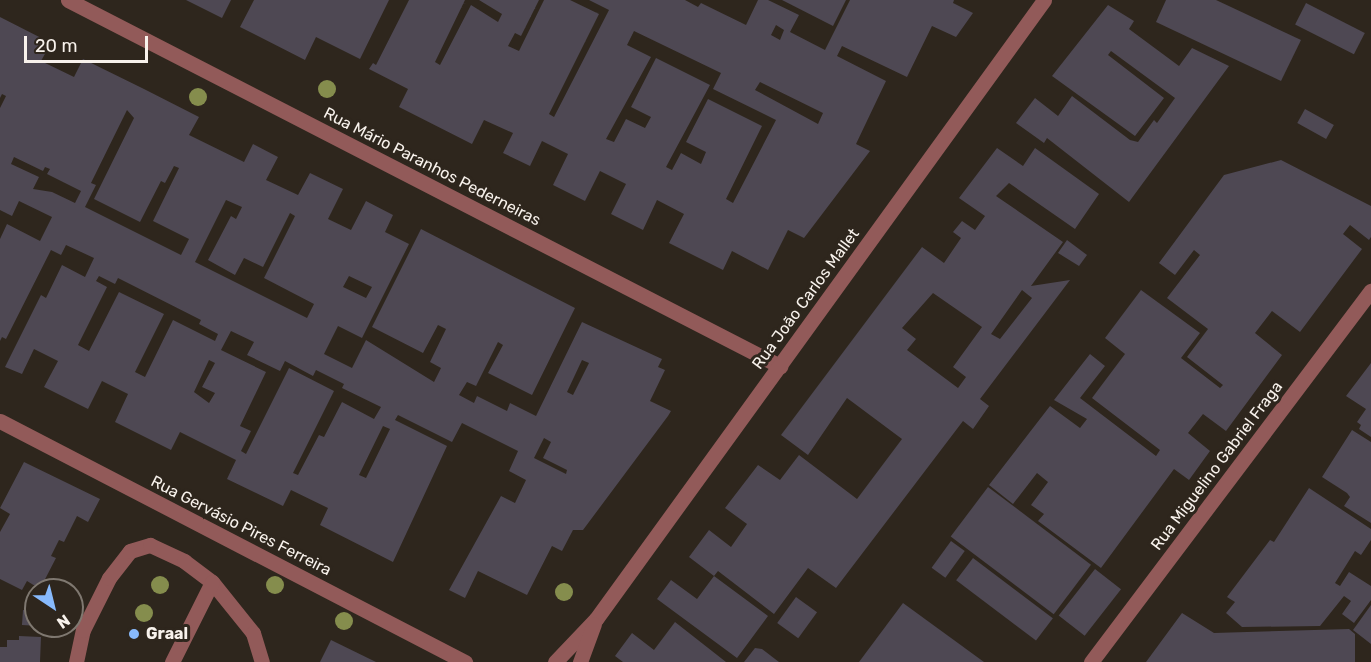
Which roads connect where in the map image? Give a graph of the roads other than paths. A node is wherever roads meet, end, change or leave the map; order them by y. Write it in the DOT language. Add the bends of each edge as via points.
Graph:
graph roads {
  1 [pos="68,0"];
  2 [pos="1044,0"];
  3 [pos="1371,291"];
  4 [pos="780,366"];
  5 [pos="0,421"];
  6 [pos="212,582"];
  7 [pos="596,618"];
  8 [pos="76,662"];
  9 [pos="172,662"];
  10 [pos="262,662"];
  11 [pos="465,662"];
  12 [pos="555,662"];
  13 [pos="580,662"];
  14 [pos="1090,662"];
  1 -- 4 [label="street, Rua Mário Paranhos Pederneiras"];
  2 -- 4 [label="street, Rua João Carlos Mallet"];
  3 -- 14 [label="street, Rua Miguelino Gabriel Fraga"];
  4 -- 7 [label="street, Rua João Carlos Mallet"];
  5 -- 11 [label="street, Rua Gervásio Pires Ferreira"];
  6 -- 8 [label="street" via="184,561 150,545 130,551 93,608 77,647"];
  6 -- 9 [label="street"];
  6 -- 10 [label="street" via="253,633"];
  7 -- 12 [label="street, Rua João Carlos Mallet"];
  7 -- 13 [label="street, Rua João Carlos Mallet"];
}
